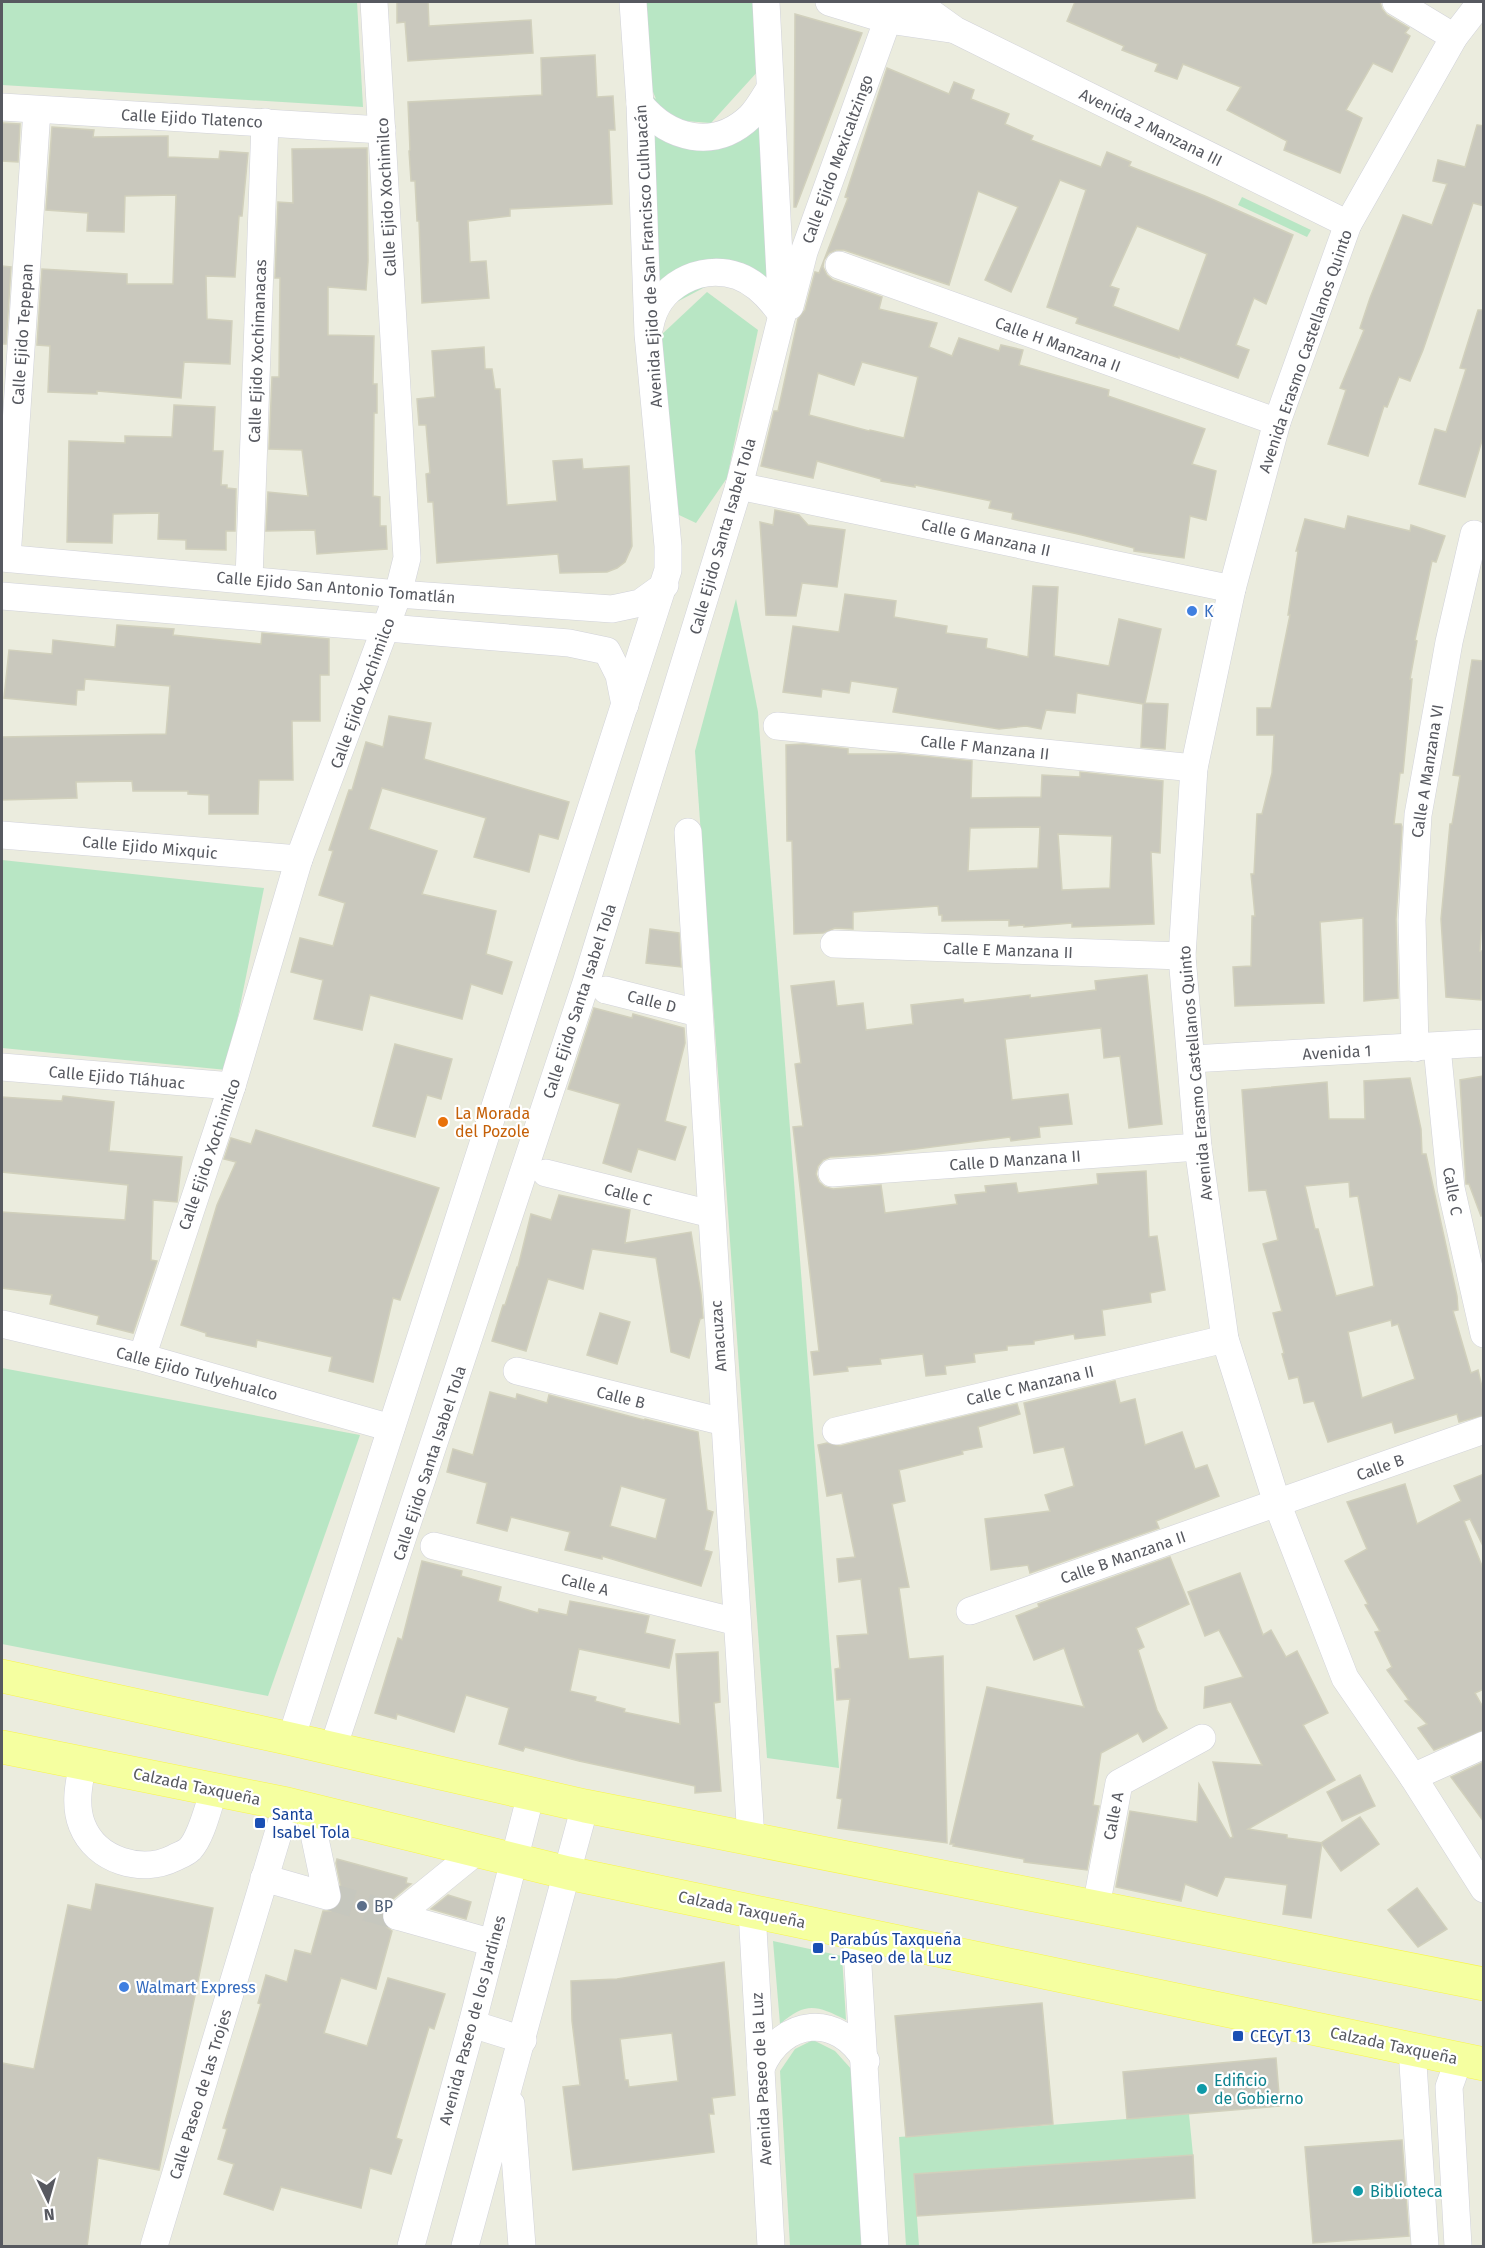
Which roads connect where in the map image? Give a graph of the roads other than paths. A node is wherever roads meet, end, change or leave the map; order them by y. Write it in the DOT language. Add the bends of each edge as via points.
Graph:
graph roads {
  1 [pos="374,2"];
  2 [pos="633,2"];
  3 [pos="766,2"];
  4 [pos="829,2"];
  5 [pos="916,2"];
  6 [pos="1396,2"];
  7 [pos="1481,2"];
  8 [pos="891,11"];
  9 [pos="955,30"];
  10 [pos="1454,37"];
  11 [pos="769,90"];
  12 [pos="640,104"];
  13 [pos="2,107"];
  14 [pos="37,110"];
  15 [pos="265,122"];
  16 [pos="382,130"];
  17 [pos="1348,224"];
  18 [pos="839,265"];
  19 [pos="782,315"];
  20 [pos="648,334"];
  21 [pos="1277,422"];
  22 [pos="739,486"];
  23 [pos="1474,534"];
  24 [pos="4,558"];
  25 [pos="249,580"];
  26 [pos="665,585"];
  27 [pos="1232,589"];
  28 [pos="398,594"];
  29 [pos="2,596"];
  30 [pos="386,626"];
  31 [pos="625,705"];
  32 [pos="777,726"];
  33 [pos="1194,768"];
  34 [pos="688,832"];
  35 [pos="2,835"];
  36 [pos="299,859"];
  37 [pos="834,944"];
  38 [pos="1182,956"];
  39 [pos="606,990"];
  40 [pos="698,1013"];
  41 [pos="1484,1043"];
  42 [pos="1426,1047"];
  43 [pos="1191,1059"];
  44 [pos="2,1067"];
  45 [pos="232,1086"];
  46 [pos="1198,1147"];
  47 [pos="546,1173"];
  48 [pos="832,1173"];
  49 [pos="711,1214"];
  50 [pos="2,1324"];
  51 [pos="1484,1334"];
  52 [pos="1225,1338"];
  53 [pos="142,1357"];
  54 [pos="517,1371"];
  55 [pos="724,1422"];
  56 [pos="391,1428"];
  57 [pos="1484,1430"];
  58 [pos="836,1431"];
  59 [pos="1277,1503"];
  60 [pos="434,1546"];
  61 [pos="970,1611"];
  62 [pos="737,1622"];
  63 [pos="2,1677"];
  64 [pos="291,1738"];
  65 [pos="1202,1738"];
  66 [pos="1484,1745"];
  67 [pos="2,1747"];
  68 [pos="333,1748"];
  69 [pos="83,1762"];
  70 [pos="1413,1777"];
  71 [pos="214,1790"];
  72 [pos="531,1794"];
  73 [pos="585,1806"];
  74 [pos="298,1807"];
  75 [pos="751,1839"];
  76 [pos="477,1851"];
  77 [pos="514,1861"];
  78 [pos="568,1873"];
  79 [pos="264,1878"];
  80 [pos="1484,1889"];
  81 [pos="1096,1907"];
  82 [pos="752,1911"];
  83 [pos="856,1933"];
  84 [pos="493,1943"];
  85 [pos="1484,1984"];
  86 [pos="472,2024"];
  87 [pos="523,2040"];
  88 [pos="1412,2049"];
  89 [pos="866,2061"];
  90 [pos="1471,2062"];
  91 [pos="761,2068"];
  92 [pos="510,2086"];
  93 [pos="154,2247"];
  94 [pos="411,2247"];
  95 [pos="465,2247"];
  96 [pos="522,2247"];
  97 [pos="771,2247"];
  98 [pos="875,2247"];
  99 [pos="1425,2247"];
  100 [pos="1458,2247"];
  1 -- 16 [label="street, Calle Ejido Xochimilco"];
  2 -- 12 [label="street, Avenida Ejido de San Francisco Culhuacán"];
  3 -- 11 [label="street"];
  4 -- 8 [label="street, Avenida 2 Manzana III"];
  5 -- 9 [label="street, Avenida 2 Manzana III"];
  6 -- 10 [label="street"];
  7 -- 10 [label="street, Avenida Erasmo Castellanos Quinto"];
  8 -- 9 [label="street, Avenida 2 Manzana III"];
  8 -- 19 [label="street, Calle Ejido Mexicaltzingo" via="804,252 788,312"];
  9 -- 17 [label="street, Avenida 2 Manzana III"];
  10 -- 17 [label="street, Avenida Erasmo Castellanos Quinto"];
  11 -- 12 [label="street" via="740,125 711,136 678,133 663,127"];
  11 -- 19 [label="street"];
  12 -- 20 [label="street, Avenida Ejido de San Francisco Culhuacán"];
  13 -- 14 [label="street, Calle Ejido Tlatenco"];
  14 -- 15 [label="street, Calle Ejido Tlatenco"];
  14 -- 24 [label="street, Calle Ejido Tepepan"];
  15 -- 16 [label="street, Calle Ejido Tlatenco"];
  15 -- 25 [label="street, Calle Ejido Xochimanacas"];
  16 -- 28 [label="street, Calle Ejido Xochimilco" via="407,558"];
  17 -- 21 [label="street, Avenida Erasmo Castellanos Quinto"];
  18 -- 21 [label="street, Calle H Manzana II"];
  19 -- 20 [label="street" via="752,283 739,276 712,272 681,281 668,291 651,318"];
  19 -- 22 [label="street, Calle Ejido Santa Isabel Tola"];
  20 -- 26 [label="street, Avenida Ejido de San Francisco Culhuacán" via="668,546"];
  21 -- 27 [label="street, Avenida Erasmo Castellanos Quinto"];
  22 -- 27 [label="street, Calle G Manzana II"];
  22 -- 68 [label="street, Calle Ejido Santa Isabel Tola" via="586,983"];
  23 -- 42 [label="street, Calle A Manzana VI" via="1449,642 1418,815 1412,920"];
  24 -- 25 [label="street, Calle Ejido San Antonio Tomatlán"];
  25 -- 28 [label="street, Calle Ejido San Antonio Tomatlán"];
  26 -- 28 [label="street, Calle Ejido San Antonio Tomatlán" via="640,603 612,609"];
  26 -- 31 [label="street"];
  27 -- 33 [label="street, Avenida Erasmo Castellanos Quinto"];
  28 -- 30 [label="street, Calle Ejido Xochimilco"];
  29 -- 30 [label="street"];
  30 -- 31 [label="street" via="569,643 607,651 619,675"];
  30 -- 36 [label="street, Calle Ejido Xochimilco"];
  31 -- 56 [label="street"];
  32 -- 33 [label="street, Calle F Manzana II"];
  33 -- 38 [label="street, Avenida Erasmo Castellanos Quinto"];
  34 -- 40 [label="street, Amacuzac"];
  35 -- 36 [label="street, Calle Ejido Mixquic"];
  36 -- 45 [label="street, Calle Ejido Xochimilco"];
  37 -- 38 [label="street, Calle E Manzana II"];
  38 -- 43 [label="street, Avenida Erasmo Castellanos Quinto"];
  39 -- 40 [label="street, Calle D"];
  40 -- 49 [label="street, Amacuzac"];
  41 -- 42 [label="street, Avenida 1"];
  42 -- 43 [label="street, Avenida 1"];
  42 -- 51 [label="street, Calle C" via="1451,1188"];
  43 -- 46 [label="street, Avenida Erasmo Castellanos Quinto"];
  44 -- 45 [label="street, Calle Ejido Tláhuac"];
  45 -- 53 [label="street, Calle Ejido Xochimilco"];
  46 -- 48 [label="street, Calle D Manzana II"];
  46 -- 52 [label="street, Avenida Erasmo Castellanos Quinto"];
  47 -- 49 [label="street, Calle C"];
  49 -- 55 [label="street, Amacuzac"];
  50 -- 53 [label="street, Calle Ejido Tulyehualco"];
  52 -- 58 [label="street, Calle C Manzana II"];
  52 -- 59 [label="street, Avenida Erasmo Castellanos Quinto"];
  53 -- 56 [label="street, Calle Ejido Tulyehualco"];
  54 -- 55 [label="street, Calle B"];
  55 -- 62 [label="street, Amacuzac"];
  56 -- 64 [label="street"];
  57 -- 59 [label="street, Calle B"];
  59 -- 61 [label="street, Calle B Manzana II"];
  59 -- 70 [label="street, Avenida Erasmo Castellanos Quinto" via="1346,1678"];
  60 -- 62 [label="street, Calle A"];
  62 -- 75 [label="street, Amacuzac"];
  63 -- 64 [label="main road"];
  64 -- 68 [label="main road"];
  65 -- 81 [label="street, Calle A" via="1119,1784"];
  66 -- 70 [label="street"];
  67 -- 69 [label="main road, Calzada Taxqueña"];
  68 -- 72 [label="main road"];
  69 -- 71 [label="main road, Calzada Taxqueña"];
  69 -- 71 [label="street" via="77,1805 82,1826 93,1844 106,1855 134,1865 164,1863 189,1851"];
  70 -- 80 [label="street, Avenida Erasmo Castellanos Quinto"];
  71 -- 74 [label="main road, Calzada Taxqueña"];
  72 -- 73 [label="main road"];
  72 -- 77 [label="street, Avenida Paseo de los Jardines"];
  73 -- 75 [label="main road"];
  73 -- 78 [label="street"];
  74 -- 76 [label="main road, Calzada Taxqueña"];
  74 -- 79 [label="street, Calle Paseo de las Trojes"];
  74 -- 79 [label="street" via="327,1896"];
  75 -- 81 [label="main road"];
  76 -- 77 [label="main road, Calzada Taxqueña"];
  76 -- 84 [label="street" via="397,1916"];
  77 -- 78 [label="main road, Calzada Taxqueña"];
  77 -- 84 [label="street, Avenida Paseo de los Jardines"];
  78 -- 82 [label="main road, Calzada Taxqueña"];
  78 -- 87 [label="street"];
  79 -- 93 [label="street, Calle Paseo de las Trojes"];
  81 -- 85 [label="main road"];
  82 -- 83 [label="main road, Calzada Taxqueña"];
  82 -- 91 [label="street, Avenida Paseo de la Luz"];
  83 -- 88 [label="main road, Calzada Taxqueña"];
  83 -- 89 [label="street"];
  84 -- 86 [label="street, Avenida Paseo de los Jardines"];
  86 -- 87 [label="street"];
  86 -- 94 [label="street, Avenida Paseo de los Jardines"];
  87 -- 92 [label="street"];
  88 -- 90 [label="main road, Calzada Taxqueña"];
  88 -- 99 [label="street"];
  89 -- 91 [label="street" via="843,2036 810,2027 784,2036"];
  89 -- 98 [label="street"];
  90 -- 100 [label="street" via="1449,2087"];
  91 -- 97 [label="street, Avenida Paseo de la Luz"];
  92 -- 95 [label="street"];
  92 -- 96 [label="street"];
}
